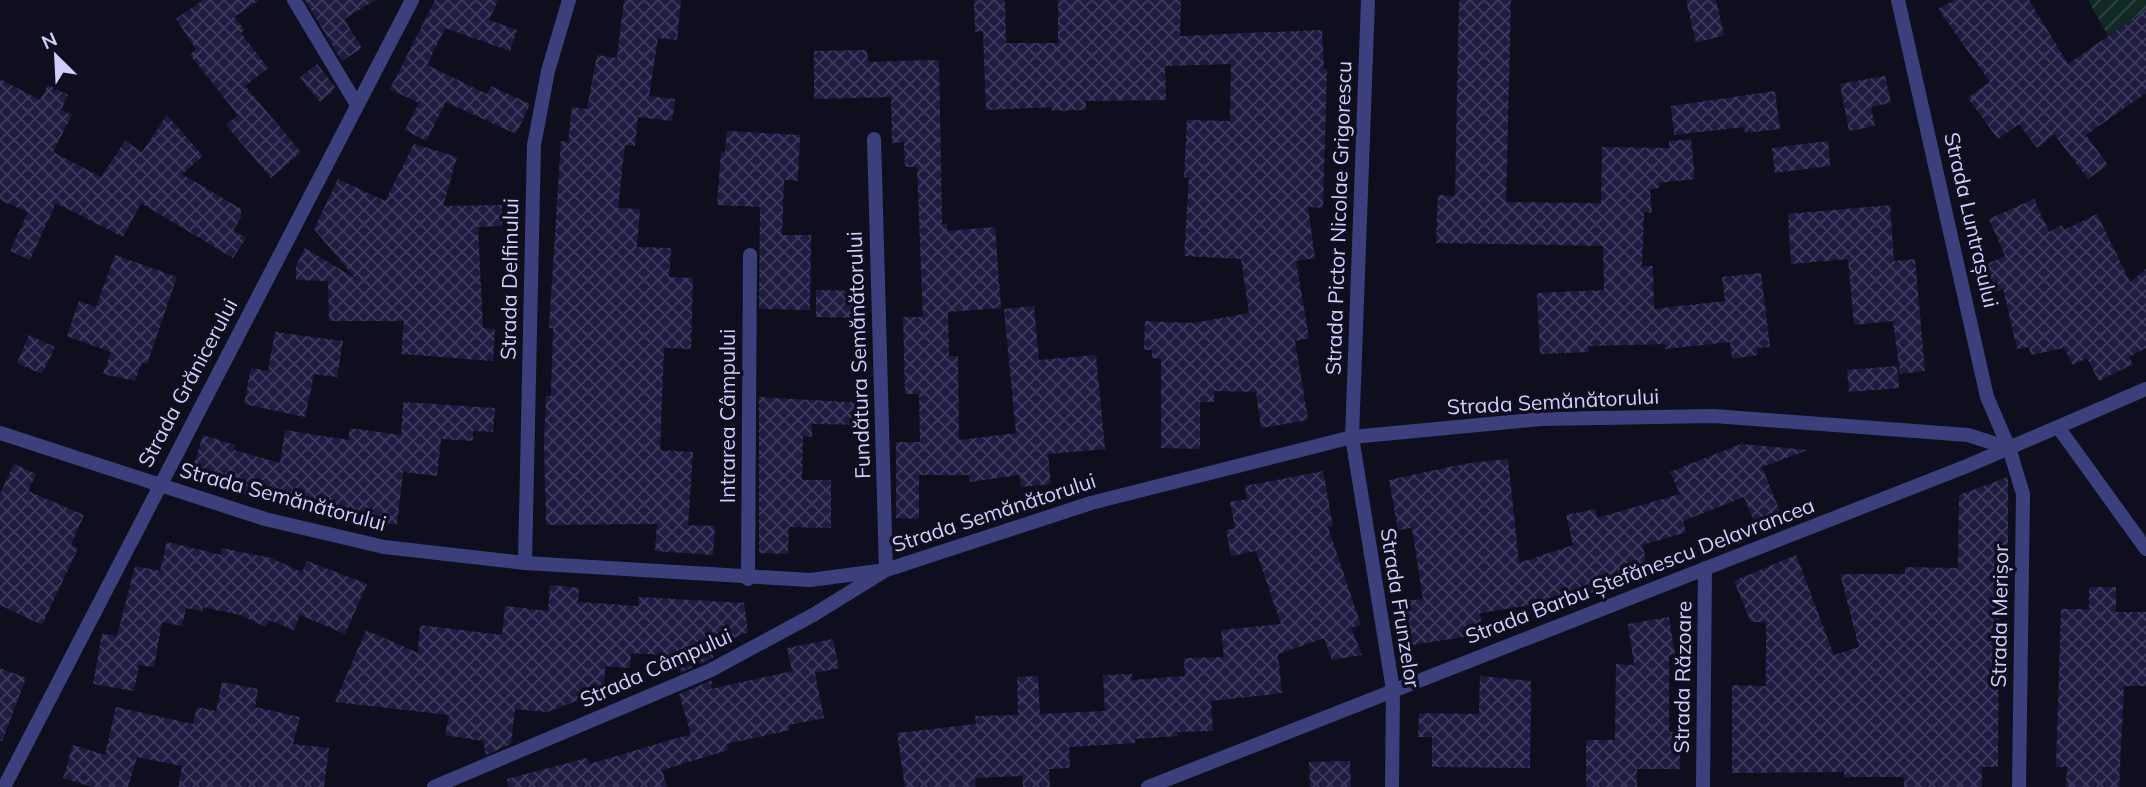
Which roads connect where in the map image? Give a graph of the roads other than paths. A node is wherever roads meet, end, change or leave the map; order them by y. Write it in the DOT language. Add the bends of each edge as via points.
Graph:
graph roads {
  1 [pos="294,0"];
  2 [pos="412,0"];
  3 [pos="569,0"];
  4 [pos="1368,0"];
  5 [pos="1898,0"];
  6 [pos="357,105"];
  7 [pos="874,139"];
  8 [pos="750,255"];
  9 [pos="2146,389"];
  10 [pos="2058,427"];
  11 [pos="0,433"];
  12 [pos="1352,437"];
  13 [pos="2009,448"];
  14 [pos="158,486"];
  15 [pos="2146,549"];
  16 [pos="525,563"];
  17 [pos="1705,568"];
  18 [pos="886,570"];
  19 [pos="748,579"];
  20 [pos="1393,690"];
  21 [pos="4,787"];
  22 [pos="434,787"];
  23 [pos="1148,787"];
  24 [pos="1392,787"];
  25 [pos="1703,787"];
  26 [pos="2019,787"];
  1 -- 6 [label="street"];
  2 -- 6 [label="street, Strada Grănicerului"];
  3 -- 16 [label="street, Strada Delfinului" via="548,71 534,145"];
  4 -- 12 [label="street, Strada Pictor Nicolae Grigorescu"];
  5 -- 13 [label="street, Strada Luntrașului" via="1987,397"];
  6 -- 14 [label="street, Strada Grănicerului"];
  7 -- 18 [label="street, Fundătura Semănătorului"];
  8 -- 19 [label="street, Intrarea Câmpului"];
  9 -- 10 [label="street, Strada Barbu Ștefănescu Delavrancea"];
  10 -- 13 [label="street, Strada Barbu Ștefănescu Delavrancea"];
  10 -- 15 [label="street"];
  11 -- 14 [label="street, Strada Semănătorului"];
  12 -- 13 [label="street, Strada Semănătorului" via="1541,419 1714,416 1968,435"];
  12 -- 18 [label="street, Strada Semănătorului" via="1091,503"];
  12 -- 20 [label="street, Strada Frunzelor"];
  13 -- 17 [label="street, Strada Barbu Ștefănescu Delavrancea"];
  13 -- 26 [label="street, Strada Merișor" via="2023,494"];
  14 -- 16 [label="street, Strada Semănătorului" via="265,519 384,547"];
  14 -- 21 [label="street, Strada Grănicerului"];
  16 -- 19 [label="street, Strada Semănătorului"];
  17 -- 20 [label="street, Strada Barbu Ștefănescu Delavrancea"];
  17 -- 25 [label="street, Strada Răzoare"];
  18 -- 19 [label="street, Strada Semănătorului" via="810,580"];
  18 -- 22 [label="street, Strada Câmpului" via="711,670"];
  20 -- 23 [label="street, Strada Barbu Ștefănescu Delavrancea"];
  20 -- 24 [label="street, Strada Frunzelor"];
}
